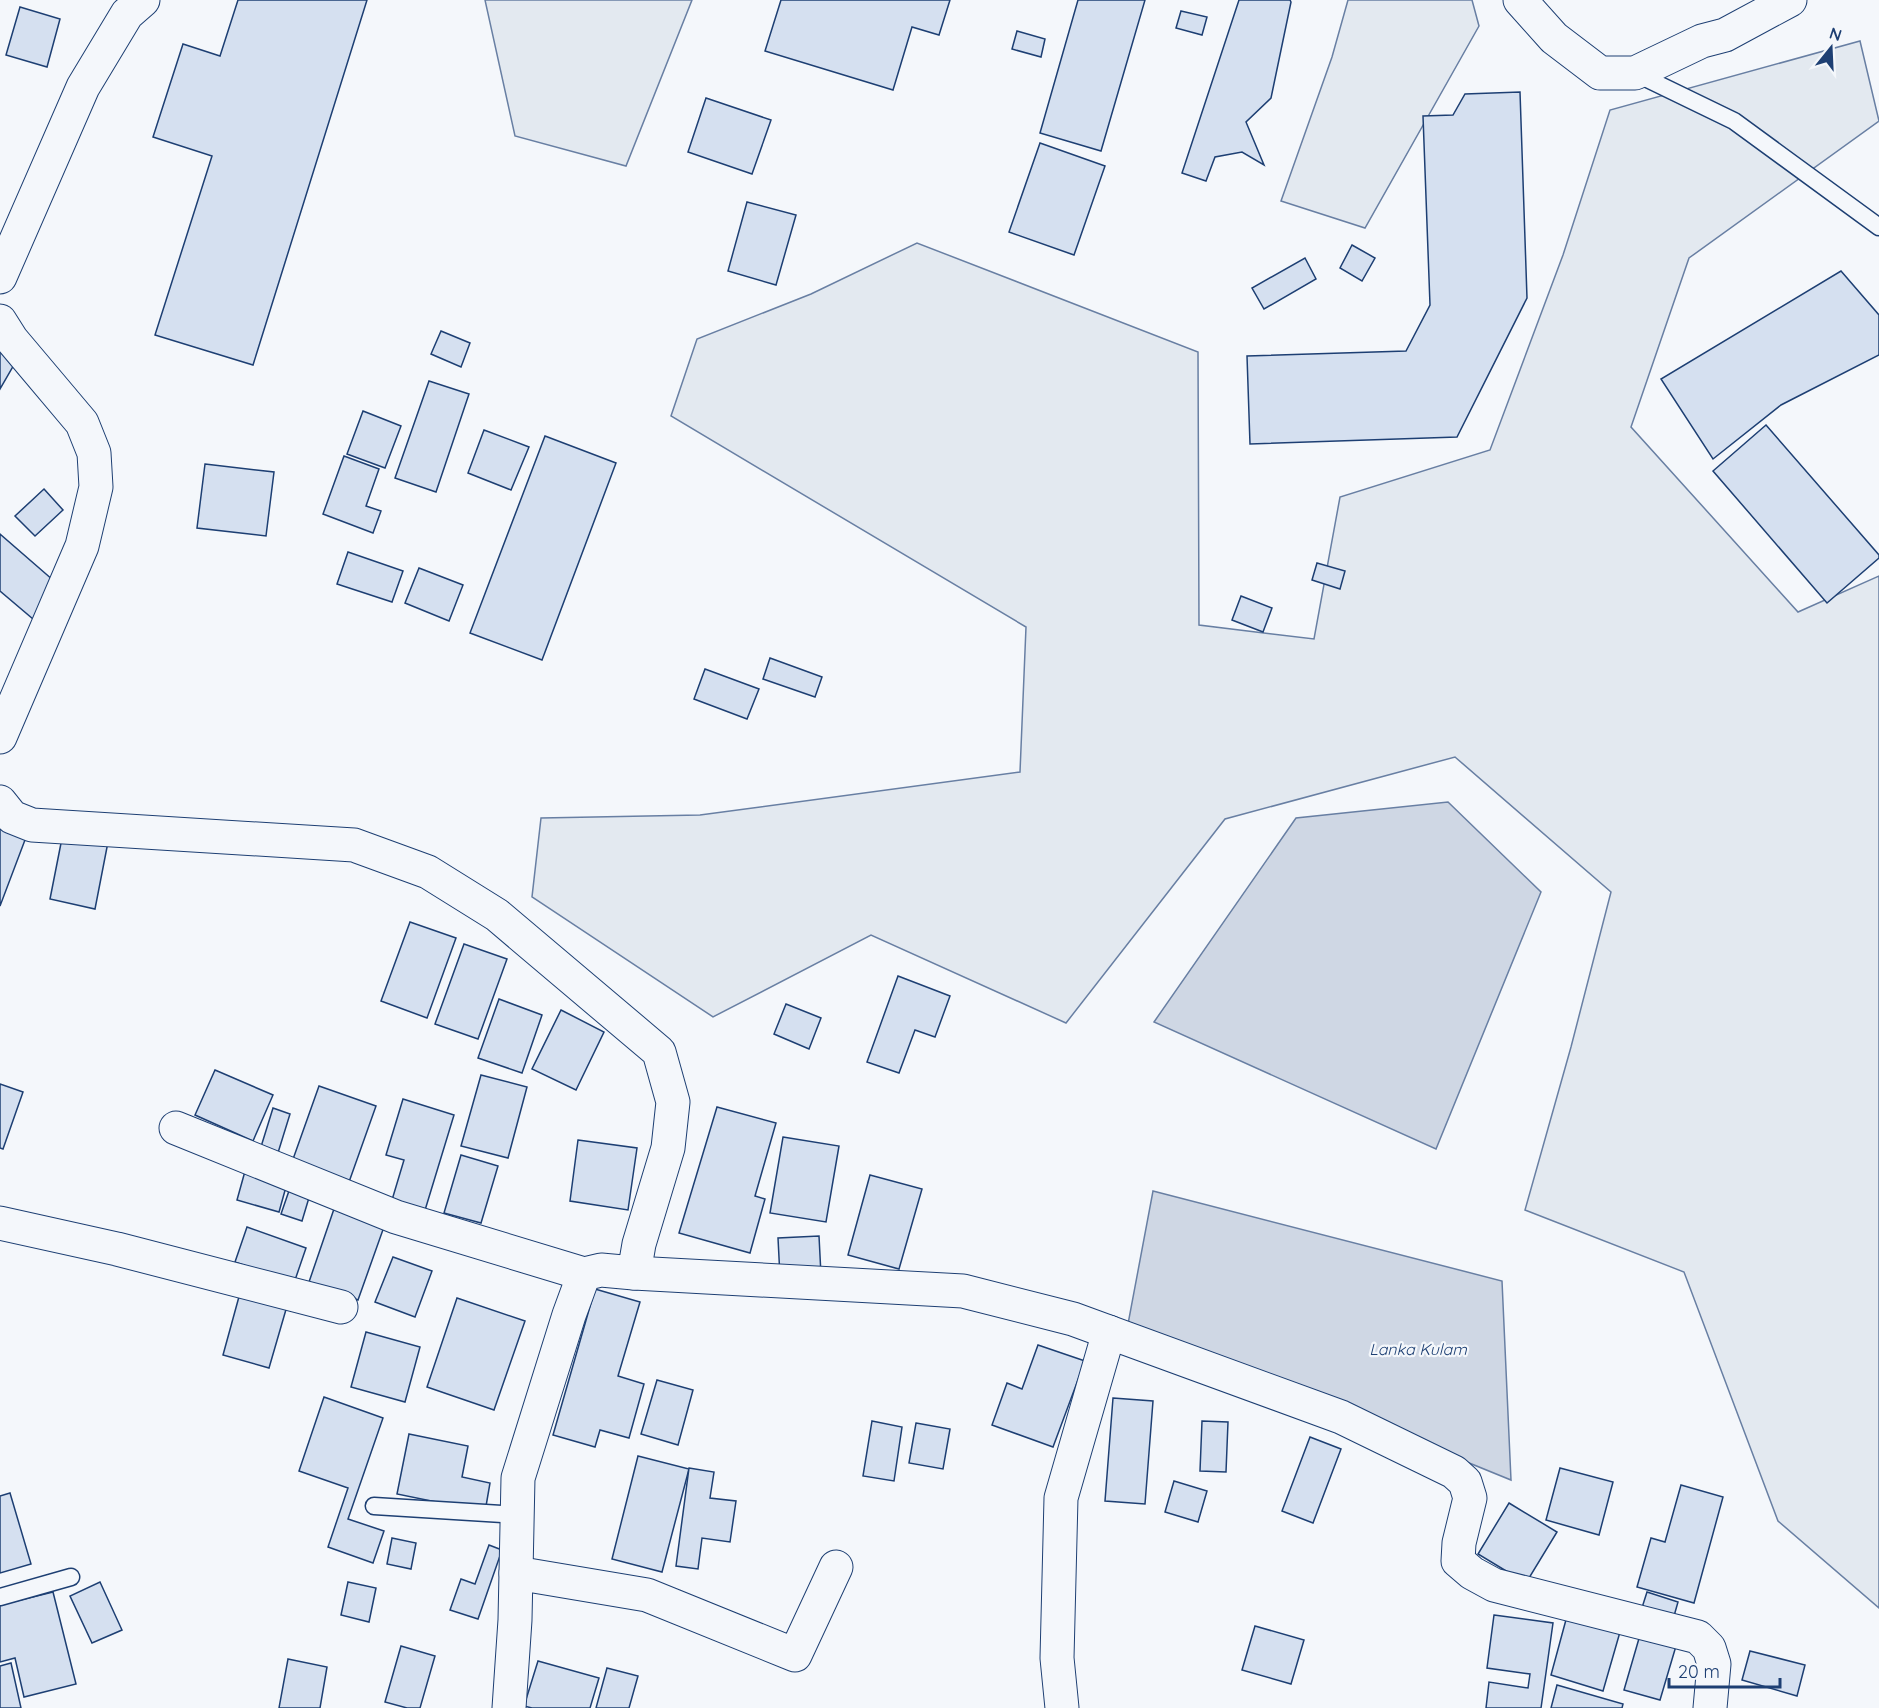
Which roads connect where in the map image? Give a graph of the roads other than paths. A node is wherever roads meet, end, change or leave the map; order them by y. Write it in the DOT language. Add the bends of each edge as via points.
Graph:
graph roads {
  1 [pos="143,0"];
  2 [pos="1520,0"];
  3 [pos="1790,0"];
  4 [pos="1635,73"];
  5 [pos="1879,227"];
  6 [pos="0,277"];
  7 [pos="0,321"];
  8 [pos="4,716"];
  9 [pos="0,802"];
  10 [pos="176,1128"];
  11 [pos="0,1223"];
  12 [pos="634,1273"];
  13 [pos="584,1274"];
  14 [pos="341,1307"];
  15 [pos="1109,1332"];
  16 [pos="374,1506"];
  17 [pos="518,1515"];
  18 [pos="836,1567"];
  19 [pos="516,1573"];
  20 [pos="71,1577"];
  21 [pos="0,1597"];
  22 [pos="509,1708"];
  23 [pos="1062,1708"];
  24 [pos="1710,1708"];
  1 -- 6 [label="street" via="127,14 83,87"];
  2 -- 4 [label="street" via="1554,38 1600,74"];
  3 -- 4 [label="street" via="1725,35 1702,41"];
  4 -- 5 [label="lane" via="1734,121"];
  7 -- 8 [label="street" via="82,423 94,453 96,487 82,546"];
  9 -- 12 [label="street" via="12,817 32,825 354,845 428,872 496,915 659,1052 673,1102 668,1148"];
  10 -- 13 [label="street" via="396,1217"];
  11 -- 14 [label="street"];
  12 -- 13 [label="street" via="601,1270"];
  12 -- 15 [label="street" via="963,1291"];
  13 -- 17 [label="street" via="518,1478"];
  15 -- 23 [label="street" via="1060,1498 1057,1658"];
  15 -- 24 [label="street" via="1341,1417 1454,1472 1465,1482 1470,1498 1458,1561 1494,1585 1698,1637 1709,1648 1714,1664"];
  16 -- 17 [label="lane"];
  17 -- 19 [label="street"];
  18 -- 19 [label="street" via="795,1655 647,1595"];
  19 -- 22 [label="street"];
  20 -- 21 [label="lane"];
}
